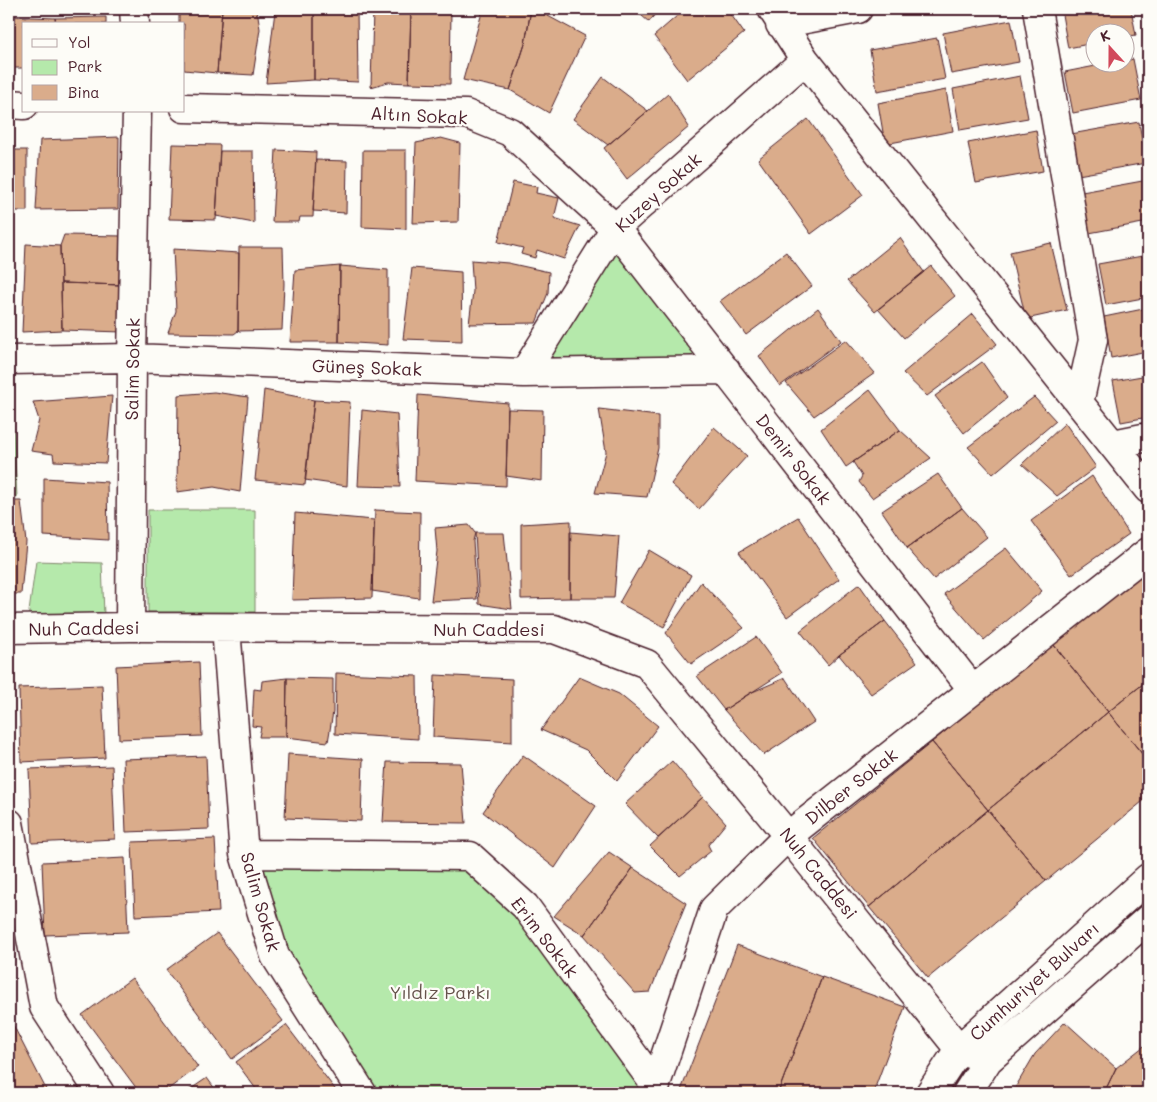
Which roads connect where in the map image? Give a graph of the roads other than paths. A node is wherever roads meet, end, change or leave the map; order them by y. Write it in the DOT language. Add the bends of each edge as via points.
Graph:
graph roads {
  1 [pos="134,9"];
  2 [pos="858,9"];
  3 [pos="1037,9"];
  4 [pos="776,17"];
  5 [pos="135,22"];
  6 [pos="805,60"];
  7 [pos="9,104"];
  8 [pos="22,105"];
  9 [pos="185,108"];
  10 [pos="136,112"];
  11 [pos="615,228"];
  12 [pos="132,358"];
  13 [pos="9,360"];
  14 [pos="726,370"];
  15 [pos="524,373"];
  16 [pos="1079,403"];
  17 [pos="1148,437"];
  18 [pos="1112,444"];
  19 [pos="1148,489"];
  20 [pos="1148,552"];
  21 [pos="130,627"];
  22 [pos="226,628"];
  23 [pos="9,629"];
  24 [pos="973,690"];
  25 [pos="9,823"];
  26 [pos="788,836"];
  27 [pos="244,854"];
  28 [pos="1148,878"];
  29 [pos="1148,919"];
  30 [pos="960,1049"];
  31 [pos="988,1060"];
  32 [pos="654,1090"];
  33 [pos="100,1093"];
  34 [pos="362,1093"];
  35 [pos="930,1093"];
  36 [pos="967,1093"];
  1 -- 5 [label="street"];
  2 -- 4 [label="street"];
  3 -- 16 [label="street" via="1094,340"];
  4 -- 6 [label="street"];
  6 -- 11 [label="street, Kuzey Sokak"];
  6 -- 16 [label="street"];
  7 -- 8 [label="street"];
  9 -- 11 [label="street, Altın Sokak" via="466,114 510,132"];
  10 -- 12 [label="street, Salim Sokak"];
  11 -- 14 [label="street, Demir Sokak"];
  11 -- 15 [label="street, Kuzey Sokak"];
  12 -- 13 [label="street, Güneş Sokak"];
  12 -- 15 [label="street, Güneş Sokak"];
  12 -- 21 [label="street, Salim Sokak"];
  14 -- 15 [label="street, Güneş Sokak"];
  14 -- 24 [label="street, Demir Sokak"];
  16 -- 18 [label="street"];
  17 -- 18 [label="street"];
  18 -- 19 [label="street"];
  20 -- 24 [label="street, Dilber Sokak"];
  21 -- 22 [label="street, Nuh Caddesi"];
  21 -- 23 [label="street, Nuh Caddesi"];
  22 -- 26 [label="street, Nuh Caddesi" via="554,629 647,664"];
  22 -- 27 [label="street, Salim Sokak"];
  24 -- 26 [label="street, Dilber Sokak"];
  25 -- 33 [label="street" via="44,1007"];
  26 -- 30 [label="street, Nuh Caddesi"];
  26 -- 32 [label="street, Dilber Sokak" via="714,909"];
  27 -- 32 [label="street, Erim Sokak" via="470,856 525,906"];
  27 -- 34 [label="street, Salim Sokak" via="275,956"];
  28 -- 30 [label="street, Cumhuriyet Bulvarı"];
  29 -- 31 [label="street, Cumhuriyet Bulvarı"];
  30 -- 31 [label="street, Nuh Caddesi"];
  30 -- 35 [label="street, Cumhuriyet Bulvarı"];
  31 -- 36 [label="street, Cumhuriyet Bulvarı"];
}
